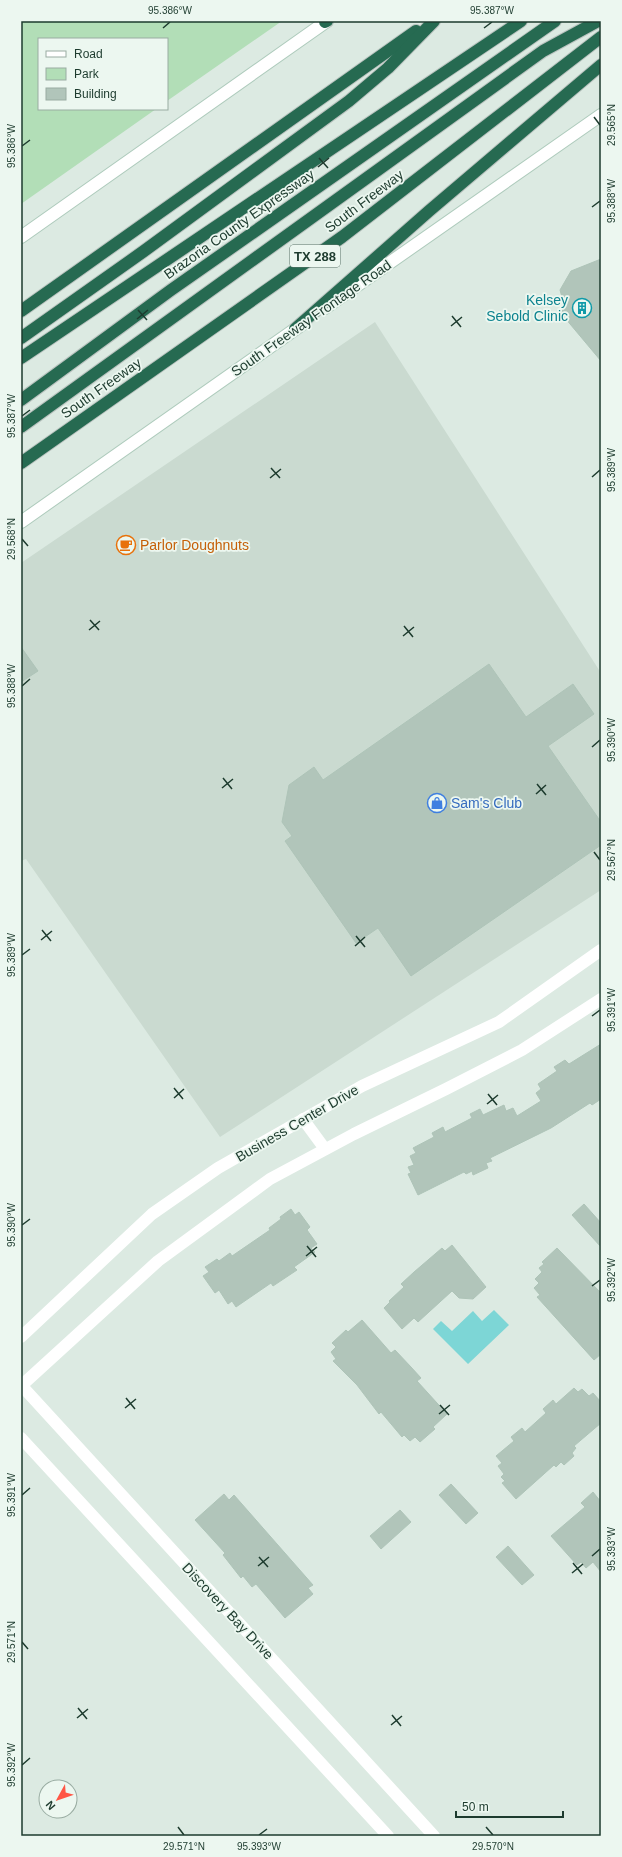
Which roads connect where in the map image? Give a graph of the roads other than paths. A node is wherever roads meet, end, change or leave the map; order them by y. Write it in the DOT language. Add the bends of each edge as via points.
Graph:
graph roads {
  1 [pos="326,21"];
  2 [pos="430,21"];
  3 [pos="434,21"];
  4 [pos="521,21"];
  5 [pos="555,21"];
  6 [pos="598,21"];
  7 [pos="601,37"];
  8 [pos="601,65"];
  9 [pos="601,115"];
  10 [pos="21,237"];
  11 [pos="21,311"];
  12 [pos="295,330"];
  13 [pos="21,338"];
  14 [pos="21,358"];
  15 [pos="21,400"];
  16 [pos="21,427"];
  17 [pos="21,463"];
  18 [pos="21,522"];
  19 [pos="601,950"];
  20 [pos="601,999"];
  21 [pos="304,1119"];
  22 [pos="325,1149"];
  23 [pos="21,1337"];
  24 [pos="21,1386"];
  25 [pos="21,1438"];
  26 [pos="388,1836"];
  27 [pos="434,1836"];
  1 -- 10 [label="street"];
  2 -- 11 [label="highway"];
  3 -- 13 [label="highway" via="388,68 349,101"];
  4 -- 14 [label="highway, Brazoria County Expressway"];
  5 -- 15 [label="highway, Brazoria County Expressway" via="172,290"];
  6 -- 16 [label="highway" via="543,51"];
  7 -- 17 [label="highway, South Freeway / TX 288" via="342,237"];
  8 -- 12 [label="highway" via="428,211"];
  9 -- 12 [label="street, South Freeway Frontage Road"];
  12 -- 18 [label="street, South Freeway Frontage Road"];
  19 -- 21 [label="street, Business Center Drive" via="499,1022 362,1086"];
  20 -- 22 [label="street" via="522,1050"];
  21 -- 22 [label="street"];
  21 -- 23 [label="street, Business Center Drive" via="218,1168 152,1214"];
  22 -- 24 [label="street" via="270,1180 158,1261"];
  24 -- 27 [label="street, Discovery Bay Drive"];
  25 -- 26 [label="street"];
}
